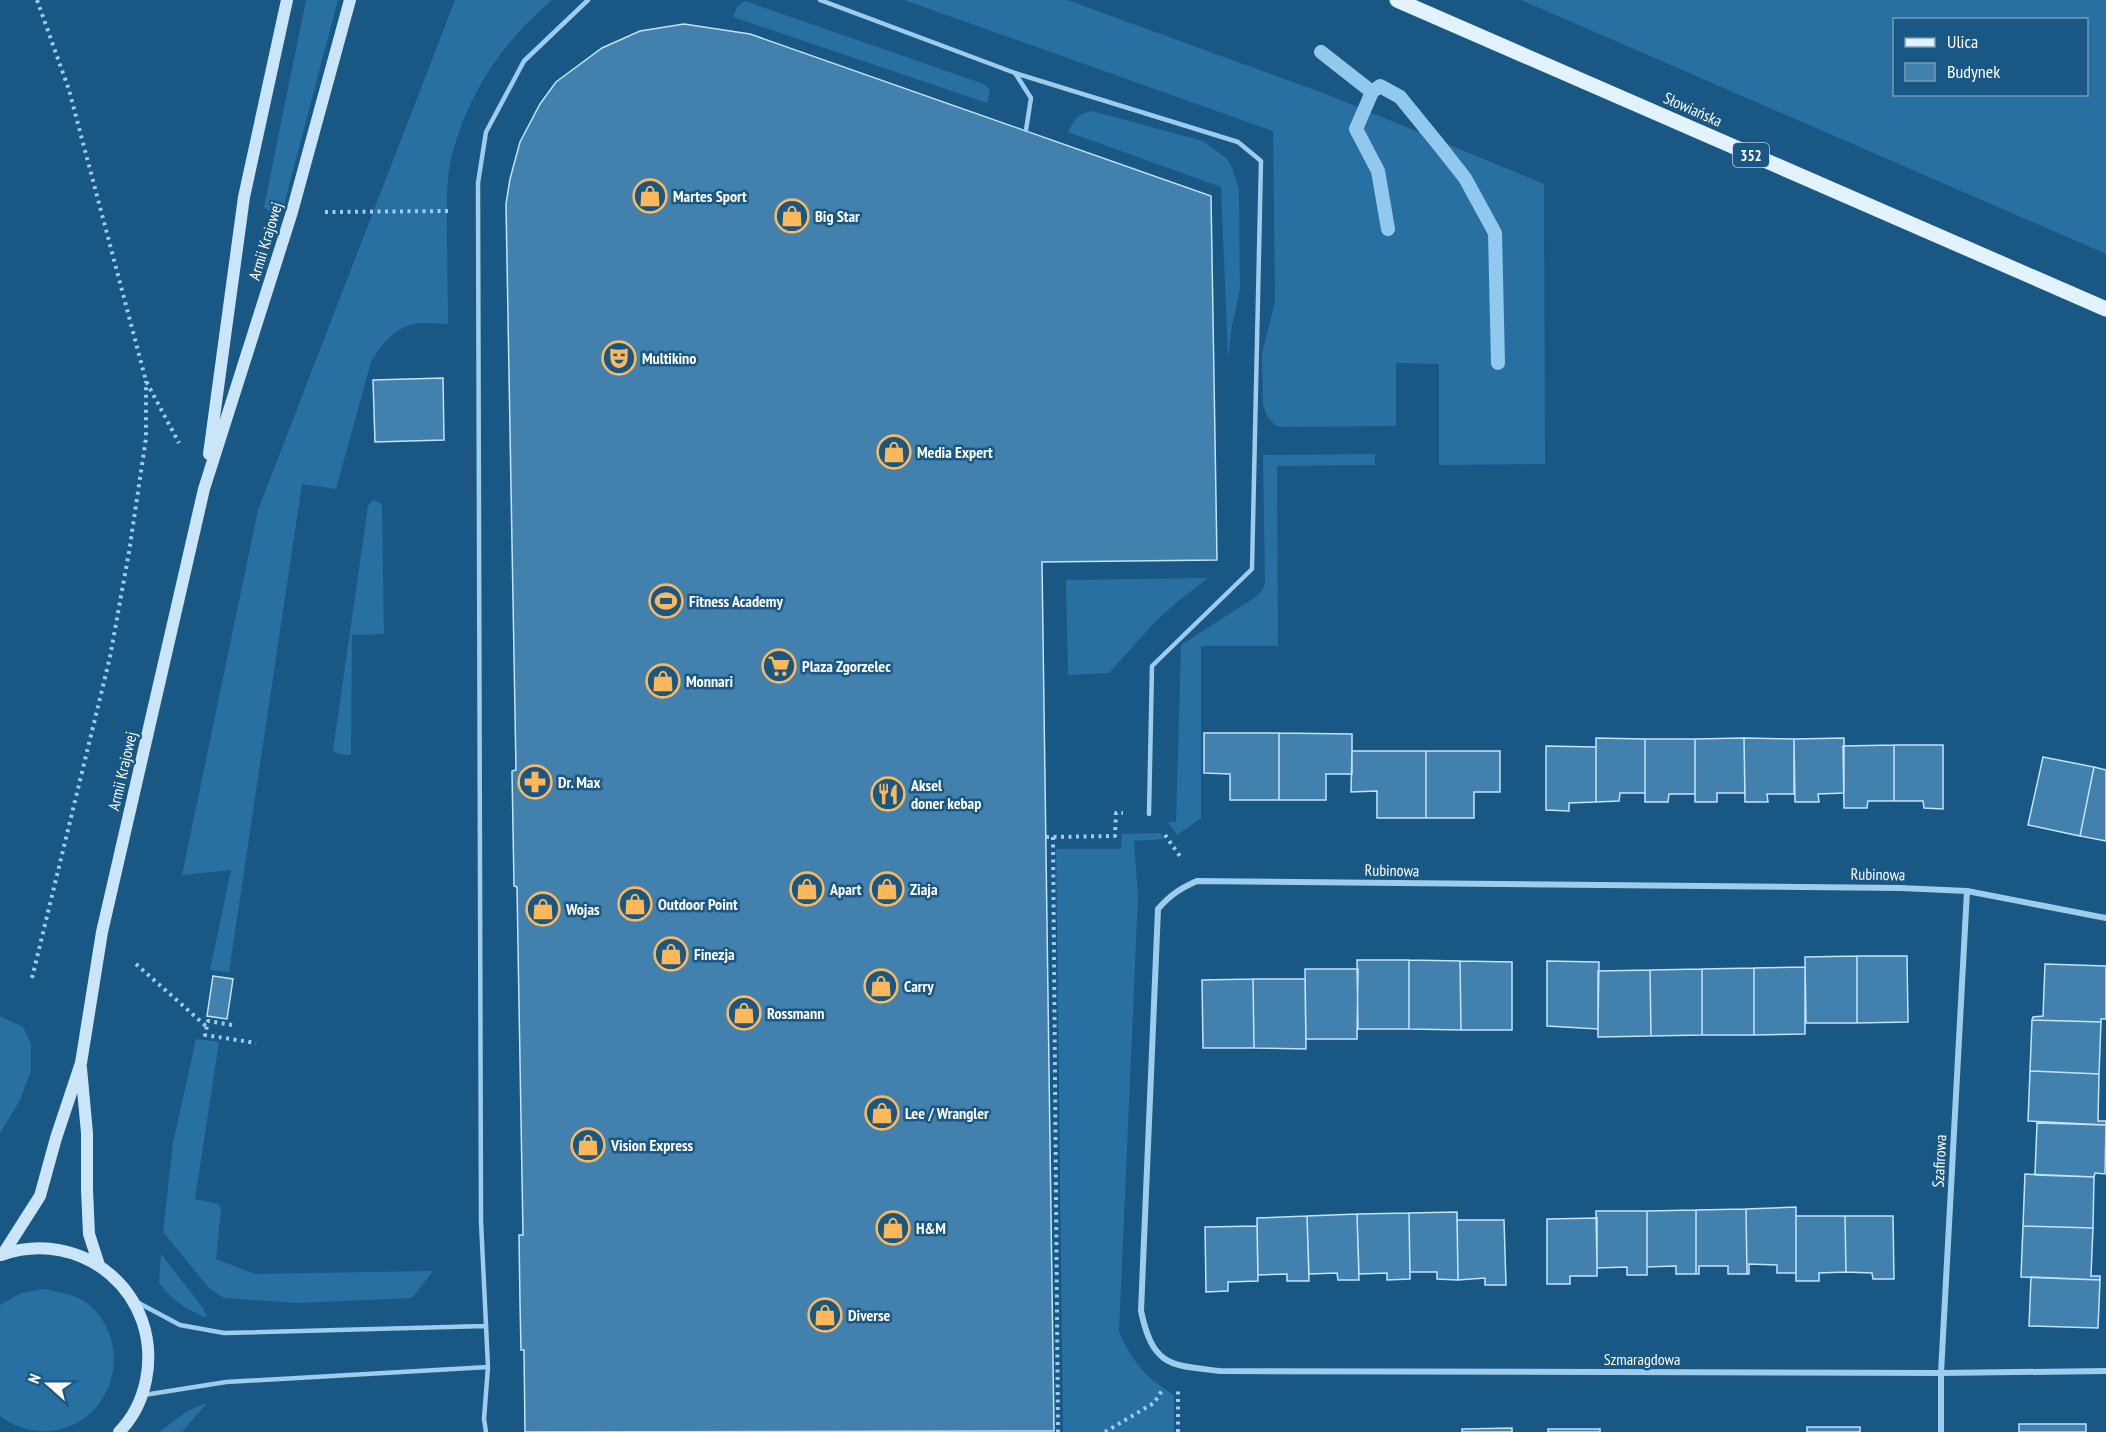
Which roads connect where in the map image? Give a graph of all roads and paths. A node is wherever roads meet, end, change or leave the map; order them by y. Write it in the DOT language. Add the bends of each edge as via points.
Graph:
graph roads {
  1 [pos="37,0"];
  2 [pos="287,0"];
  3 [pos="350,0"];
  4 [pos="588,0"];
  5 [pos="820,0"];
  6 [pos="1397,0"];
  7 [pos="1015,73"];
  8 [pos="1026,129"];
  9 [pos="478,210"];
  10 [pos="326,212"];
  11 [pos="2106,309"];
  12 [pos="146,381"];
  13 [pos="204,489"];
  14 [pos="1149,814"];
  15 [pos="1165,835"];
  16 [pos="1115,836"];
  17 [pos="1046,837"];
  18 [pos="1053,837"];
  19 [pos="1184,862"];
  20 [pos="1967,891"];
  21 [pos="2106,918"];
  22 [pos="136,964"];
  23 [pos="32,978"];
  24 [pos="232,1025"];
  25 [pos="207,1027"];
  26 [pos="256,1043"];
  27 [pos="81,1064"];
  28 [pos="1,1255"];
  29 [pos="99,1265"];
  30 [pos="133,1300"];
  31 [pos="486,1326"];
  32 [pos="1179,1366"];
  33 [pos="488,1367"];
  34 [pos="2106,1371"];
  35 [pos="1941,1373"];
  36 [pos="143,1395"];
  37 [pos="1154,1403"];
  38 [pos="119,1432"];
  39 [pos="486,1432"];
  40 [pos="1058,1432"];
  41 [pos="1105,1432"];
  42 [pos="1178,1432"];
  43 [pos="1941,1432"];
  1 -- 12 [label="path" via="69,90"];
  2 -- 13 [label="main road, Armii Krajowej" via="244,197"];
  3 -- 13 [label="main road, Armii Krajowej" via="292,212"];
  4 -- 9 [label="lane" via="524,61 486,132"];
  5 -- 7 [label="lane"];
  6 -- 11 [label="main road, Słowiańska / 352"];
  7 -- 8 [label="lane" via="1031,98"];
  7 -- 14 [label="lane" via="1238,142 1261,161 1252,569 1152,666"];
  9 -- 10 [label="path"];
  9 -- 31 [label="lane" via="481,1221"];
  12 -- 13 [label="path"];
  12 -- 23 [label="path" via="146,438 110,657"];
  13 -- 27 [label="main road, Armii Krajowej" via="102,932"];
  15 -- 19 [label="path"];
  16 -- 18 [label="path"];
  17 -- 18 [label="path"];
  18 -- 40 [label="path"];
  20 -- 21 [label="street, Rubinowa"];
  20 -- 32 [label="street, Rubinowa" via="1197,881 1178,889 1158,909 1141,1311 1146,1333 1161,1358"];
  20 -- 35 [label="street, Szafirowa"];
  22 -- 25 [label="path"];
  24 -- 25 [label="path" via="208,1021"];
  25 -- 26 [label="path" via="205,1035"];
  27 -- 28 [label="main road, Armii Krajowej" via="40,1196"];
  27 -- 29 [label="main road, Armii Krajowej" via="89,1234"];
  28 -- 29 [label="main road" via="31,1248 59,1249"];
  29 -- 30 [label="main road" via="112,1274"];
  30 -- 31 [label="lane" via="180,1325 224,1333"];
  30 -- 36 [label="main road" via="146,1330 149,1363"];
  31 -- 33 [label="lane"];
  32 -- 35 [label="street, Szmaragdowa" via="1220,1371"];
  32 -- 42 [label="path"];
  33 -- 36 [label="lane" via="226,1382"];
  33 -- 39 [label="lane"];
  34 -- 35 [label="street, Szmaragdowa"];
  35 -- 43 [label="street, Szafirowa"];
  36 -- 38 [label="main road"];
  37 -- 41 [label="path"];
}
